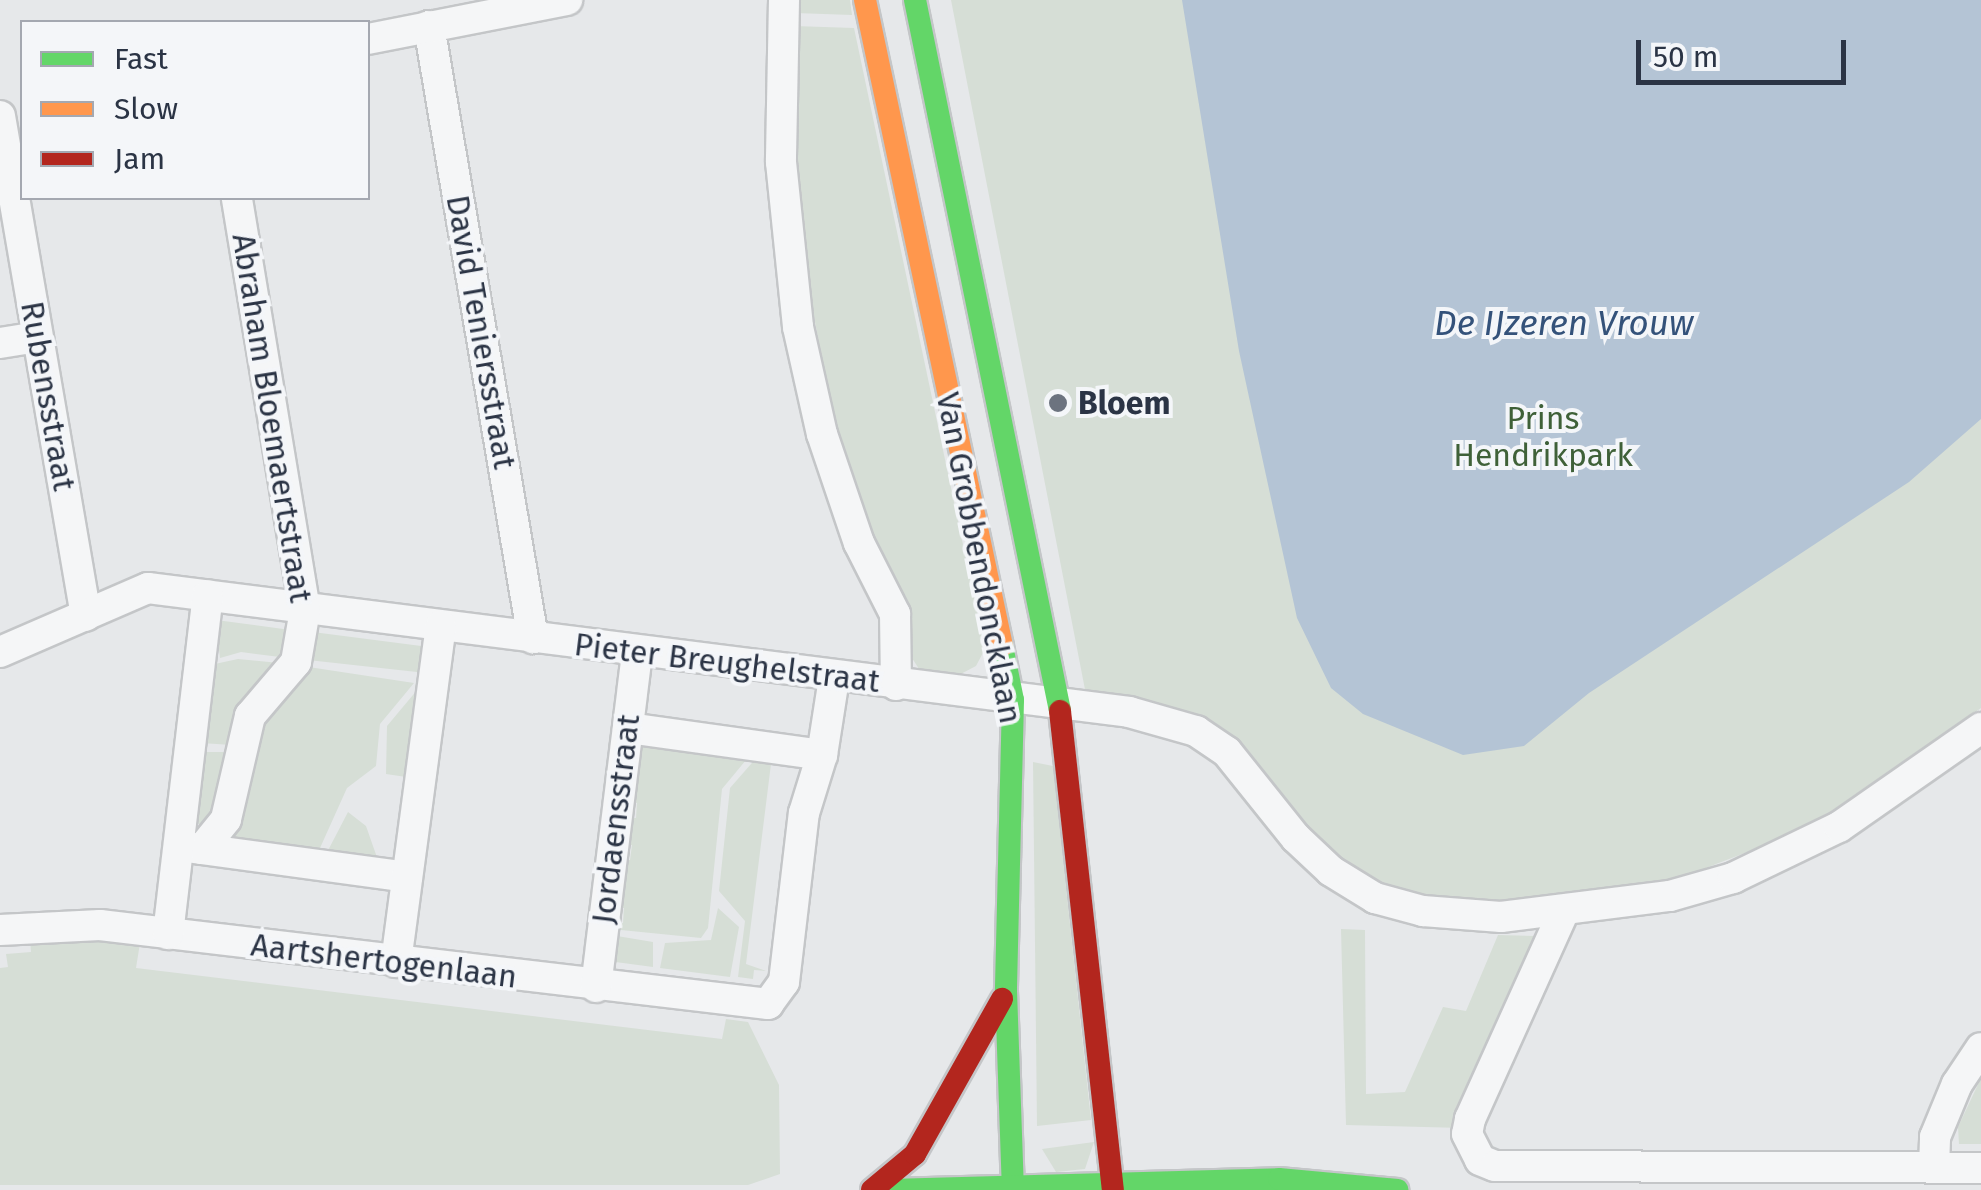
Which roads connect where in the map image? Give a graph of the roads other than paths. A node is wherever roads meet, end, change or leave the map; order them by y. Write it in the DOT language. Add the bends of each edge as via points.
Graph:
graph roads {
  1 [pos="567,0"];
  2 [pos="784,0"];
  3 [pos="865,0"];
  4 [pos="914,0"];
  5 [pos="429,26"];
  6 [pos="370,39"];
  7 [pos="1,122"];
  8 [pos="237,200"];
  9 [pos="38,337"];
  10 [pos="0,343"];
  11 [pos="208,595"];
  12 [pos="305,610"];
  13 [pos="86,616"];
  14 [pos="442,626"];
  15 [pos="534,638"];
  16 [pos="0,652"];
  17 [pos="637,652"];
  18 [pos="834,678"];
  19 [pos="896,685"];
  20 [pos="1012,700"];
  21 [pos="1059,706"];
  22 [pos="628,728"];
  23 [pos="1981,728"];
  24 [pos="822,755"];
  25 [pos="190,848"];
  26 [pos="407,877"];
  27 [pos="1563,914"];
  28 [pos="0,930"];
  29 [pos="168,934"];
  30 [pos="396,962"];
  31 [pos="596,987"];
  32 [pos="1006,991"];
  33 [pos="1981,1048"];
  34 [pos="1934,1168"];
  35 [pos="1981,1168"];
  36 [pos="1113,1186"];
  37 [pos="1013,1187"];
  38 [pos="872,1190"];
  39 [pos="890,1190"];
  40 [pos="1397,1190"];
  1 -- 5 [label="street"];
  2 -- 19 [label="street" via="781,162 798,327 822,434 859,543 896,614"];
  3 -- 20 [label="main road, Van Grobbendoncklaan"];
  4 -- 21 [label="main road, Van Grobbendoncklaan"];
  5 -- 6 [label="street"];
  5 -- 15 [label="street, David Teniersstraat"];
  7 -- 9 [label="street, Rubensstraat"];
  8 -- 12 [label="street, Abraham Bloemaertstraat"];
  9 -- 10 [label="street"];
  9 -- 13 [label="street, Rubensstraat"];
  11 -- 12 [label="street, Pieter Breughelstraat"];
  11 -- 13 [label="street, Pieter Breughelstraat" via="148,588"];
  11 -- 25 [label="street"];
  12 -- 14 [label="street, Pieter Breughelstraat"];
  12 -- 25 [label="street, Abraham Bloemaertstraat" via="296,662 250,716 226,818"];
  13 -- 16 [label="street, Pieter Breughelstraat"];
  14 -- 15 [label="street, Pieter Breughelstraat"];
  14 -- 26 [label="street"];
  15 -- 17 [label="street, Pieter Breughelstraat"];
  17 -- 18 [label="street, Pieter Breughelstraat"];
  17 -- 22 [label="street, Jordaensstraat"];
  18 -- 19 [label="street, Pieter Breughelstraat"];
  18 -- 24 [label="street"];
  19 -- 20 [label="street, Pieter Breughelstraat"];
  20 -- 21 [label="street, Pieter Breughelstraat"];
  20 -- 32 [label="main road, Van Grobbendoncklaan"];
  21 -- 27 [label="street, Pieter Breughelstraat" via="1162,718 1228,752 1296,838 1331,871 1375,898 1423,911"];
  21 -- 36 [label="main road, Van Grobbendoncklaan"];
  22 -- 24 [label="street"];
  22 -- 31 [label="street, Jordaensstraat"];
  23 -- 27 [label="street, Pieter Breughelstraat" via="1788,856 1670,896"];
  24 -- 31 [label="street, Aartshertogenlaan" via="804,812 784,982 768,1004"];
  25 -- 26 [label="street"];
  25 -- 29 [label="street"];
  26 -- 30 [label="street"];
  27 -- 34 [label="street" via="1470,1119 1471,1150 1495,1166"];
  28 -- 29 [label="street, Aartshertogenlaan" via="100,925"];
  29 -- 30 [label="street, Aartshertogenlaan"];
  30 -- 31 [label="street, Aartshertogenlaan"];
  32 -- 37 [label="main road, Van Grobbendoncklaan"];
  32 -- 38 [label="main road" via="916,1154"];
  33 -- 34 [label="street" via="1956,1084 1936,1137"];
  34 -- 35 [label="street"];
  36 -- 37 [label="main road"];
  36 -- 40 [label="main road" via="1279,1179"];
  37 -- 39 [label="main road"];
}
